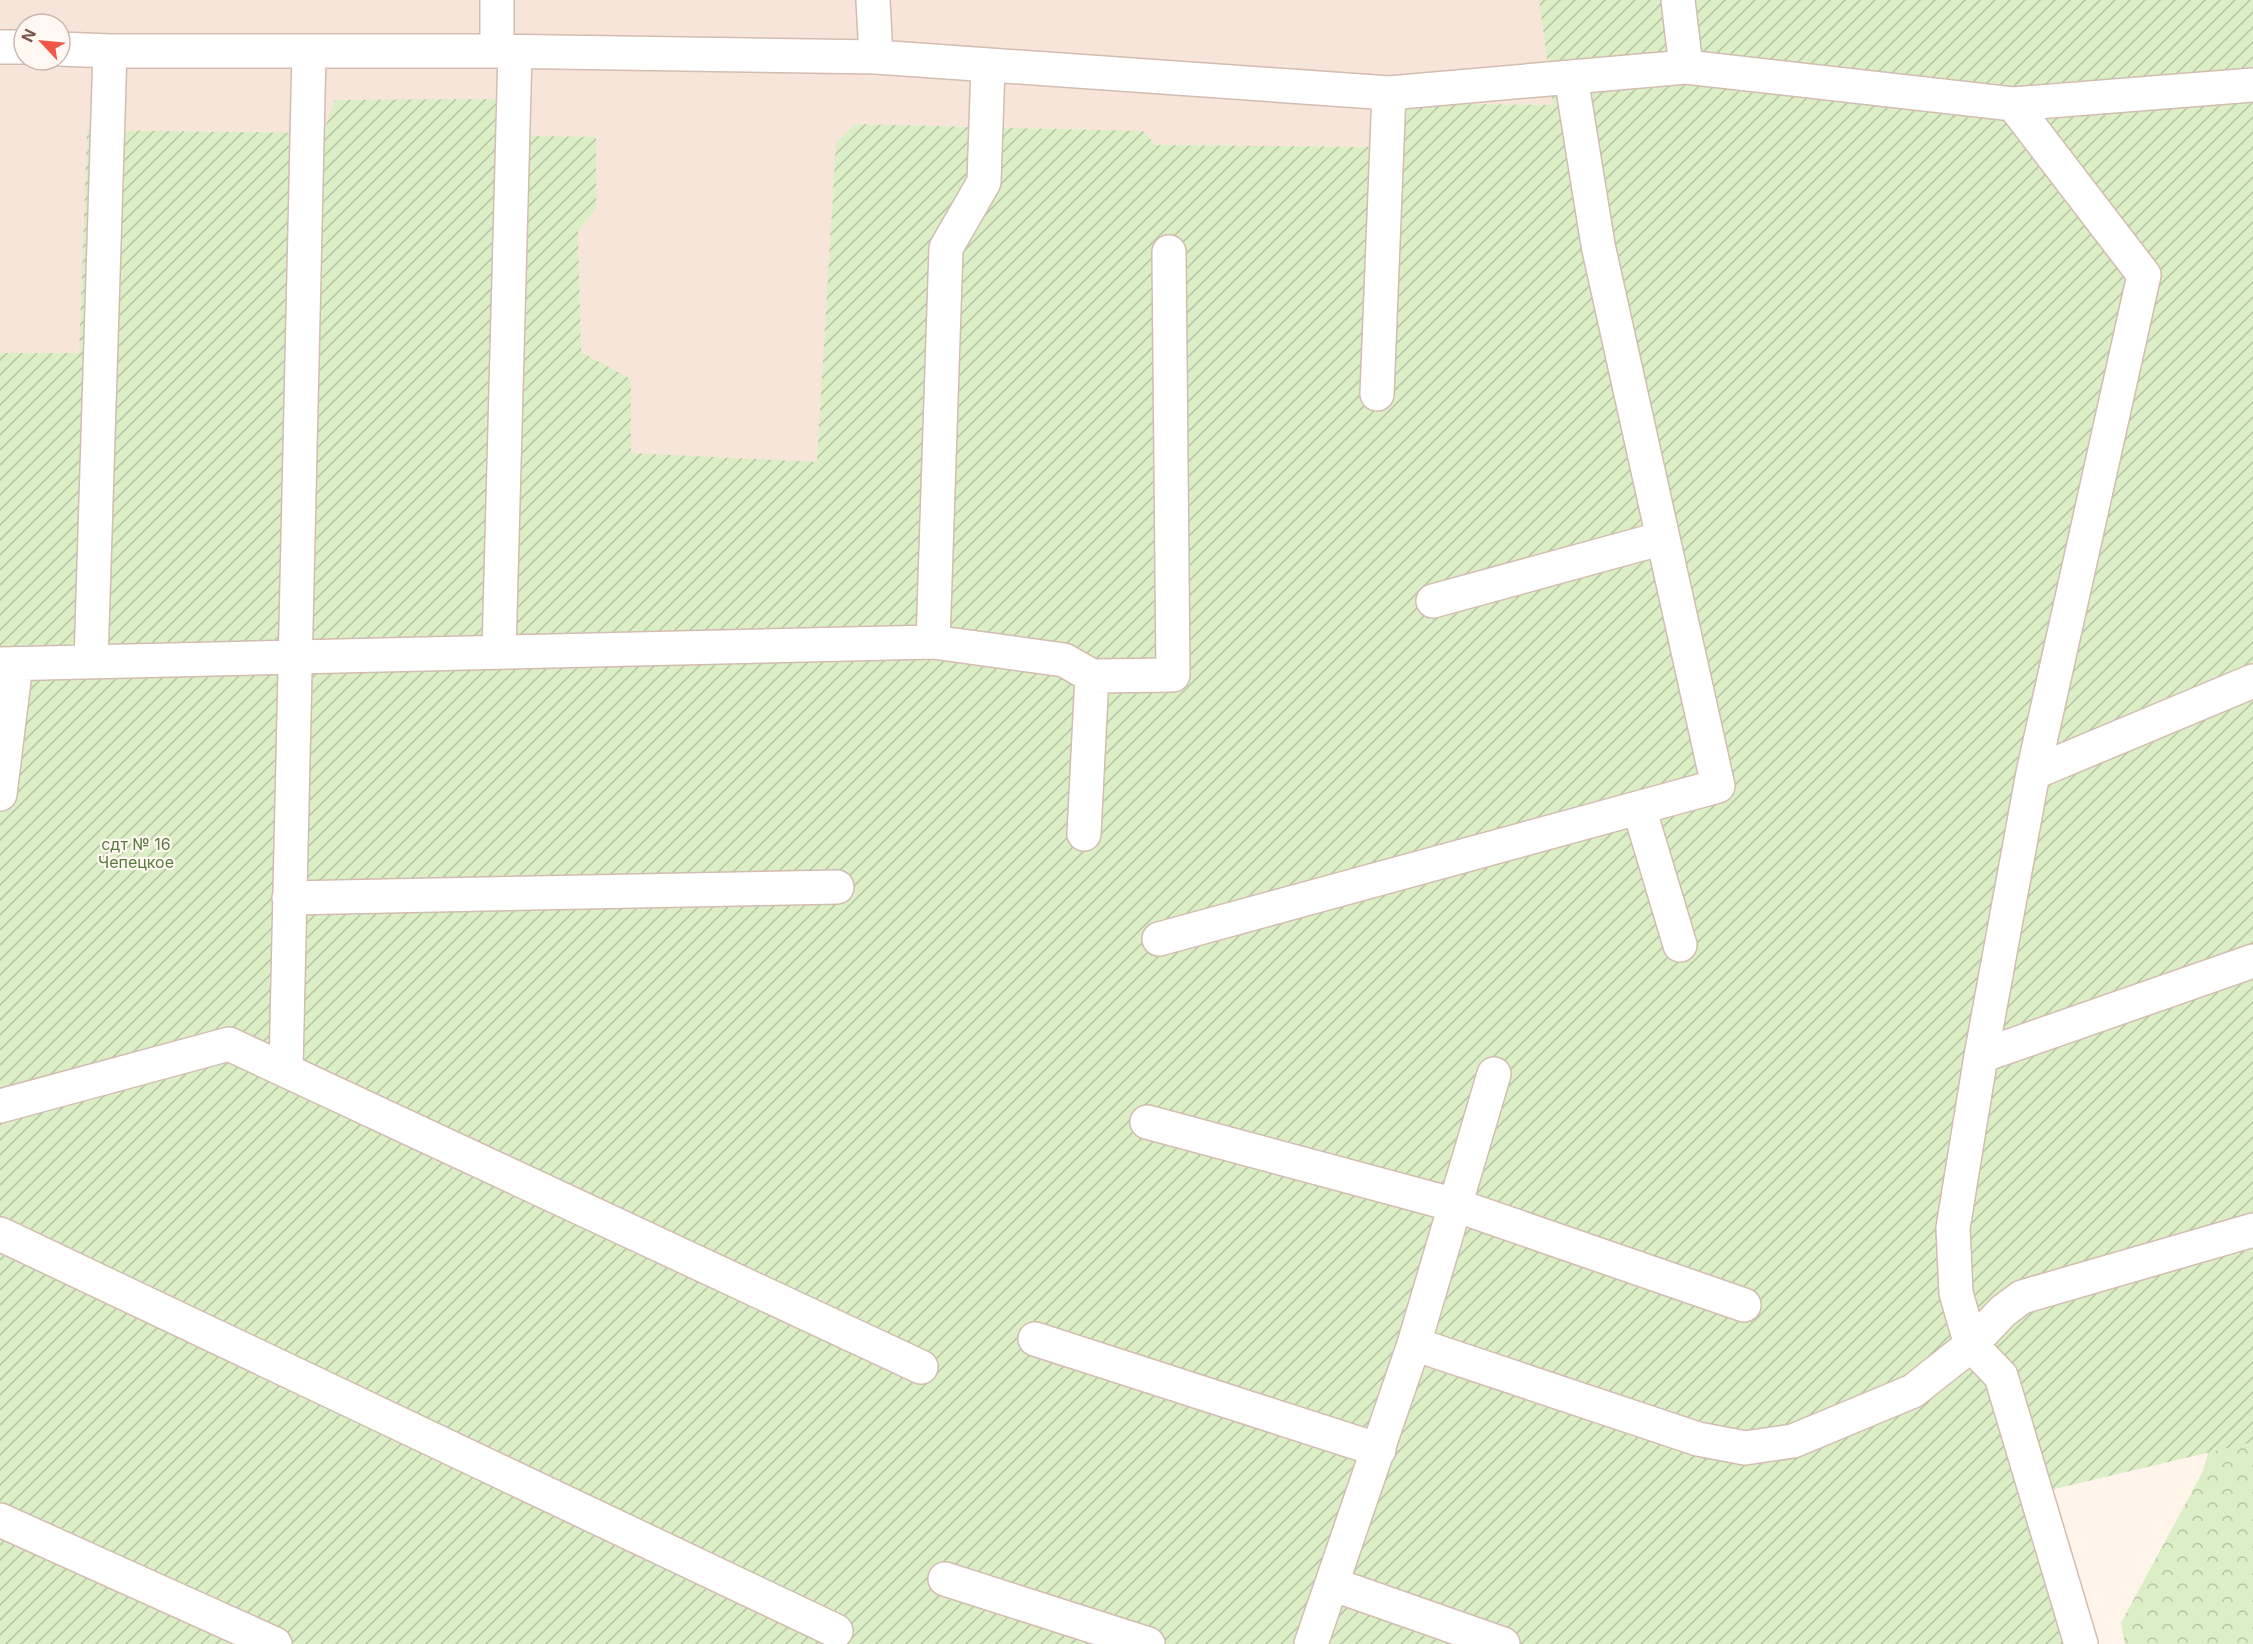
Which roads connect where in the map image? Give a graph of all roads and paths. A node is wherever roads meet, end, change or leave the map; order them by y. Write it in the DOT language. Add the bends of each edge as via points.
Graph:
graph roads {
  1 [pos="497,0"];
  2 [pos="873,0"];
  3 [pos="1678,0"];
  4 [pos="72,49"];
  5 [pos="110,51"];
  6 [pos="309,51"];
  7 [pos="506,52"];
  8 [pos="876,57"];
  9 [pos="988,65"];
  10 [pos="1686,67"];
  11 [pos="1571,77"];
  12 [pos="2253,86"];
  13 [pos="1389,93"];
  14 [pos="2013,104"];
  15 [pos="1169,252"];
  16 [pos="1377,394"];
  17 [pos="1663,538"];
  18 [pos="1433,601"];
  19 [pos="933,642"];
  20 [pos="500,652"];
  21 [pos="294,657"];
  22 [pos="91,662"];
  23 [pos="8,664"];
  24 [pos="1092,676"];
  25 [pos="2253,681"];
  26 [pos="2033,773"];
  27 [pos="0,794"];
  28 [pos="1639,808"];
  29 [pos="1084,834"];
  30 [pos="837,887"];
  31 [pos="289,898"];
  32 [pos="1160,939"];
  33 [pos="1680,945"];
  34 [pos="2253,961"];
  35 [pos="1981,1056"];
  36 [pos="286,1069"];
  37 [pos="1494,1074"];
  38 [pos="0,1106"];
  39 [pos="1147,1122"];
  40 [pos="1455,1205"];
  41 [pos="2253,1230"];
  42 [pos="0,1234"];
  43 [pos="1744,1305"];
  44 [pos="1035,1339"];
  45 [pos="1414,1344"];
  46 [pos="1971,1345"];
  47 [pos="921,1367"];
  48 [pos="1379,1450"];
  49 [pos="0,1520"];
  50 [pos="945,1578"];
  51 [pos="1332,1584"];
  52 [pos="836,1631"];
  53 [pos="275,1644"];
  54 [pos="1148,1644"];
  55 [pos="1311,1644"];
  56 [pos="1503,1644"];
  57 [pos="2081,1644"];
  1 -- 7 [label="lane"];
  2 -- 8 [label="lane"];
  3 -- 10 [label="lane"];
  4 -- 5 [label="lane"];
  5 -- 6 [label="lane"];
  5 -- 22 [label="lane"];
  6 -- 7 [label="lane"];
  6 -- 21 [label="lane"];
  7 -- 8 [label="lane"];
  7 -- 20 [label="lane"];
  8 -- 9 [label="lane"];
  9 -- 13 [label="lane"];
  9 -- 19 [label="lane" via="984,182 946,248"];
  10 -- 11 [label="lane"];
  10 -- 14 [label="lane"];
  11 -- 13 [label="lane"];
  11 -- 17 [label="lane" via="1598,245"];
  12 -- 14 [label="lane"];
  13 -- 16 [label="lane"];
  14 -- 26 [label="lane" via="2144,275"];
  15 -- 24 [label="lane" via="1173,675"];
  17 -- 18 [label="lane"];
  17 -- 28 [label="lane" via="1718,786"];
  19 -- 20 [label="lane"];
  19 -- 24 [label="lane" via="1064,660"];
  20 -- 21 [label="lane"];
  21 -- 22 [label="lane"];
  21 -- 31 [label="lane"];
  22 -- 23 [label="lane"];
  23 -- 27 [label="lane"];
  24 -- 29 [label="lane"];
  25 -- 26 [label="lane"];
  26 -- 35 [label="lane"];
  28 -- 32 [label="lane"];
  28 -- 33 [label="lane"];
  30 -- 31 [label="lane"];
  31 -- 36 [label="lane"];
  34 -- 35 [label="lane"];
  35 -- 46 [label="lane" via="1953,1227 1956,1293"];
  36 -- 38 [label="lane" via="229,1044"];
  36 -- 47 [label="lane"];
  37 -- 40 [label="lane"];
  39 -- 40 [label="lane"];
  40 -- 43 [label="lane"];
  40 -- 45 [label="lane"];
  41 -- 46 [label="lane" via="2022,1297"];
  42 -- 52 [label="lane"];
  44 -- 48 [label="lane"];
  45 -- 46 [label="lane" via="1698,1439 1745,1448 1793,1441 1913,1391"];
  45 -- 48 [label="lane"];
  46 -- 57 [label="lane" via="2001,1376"];
  48 -- 51 [label="lane"];
  49 -- 53 [label="lane"];
  50 -- 54 [label="lane"];
  51 -- 55 [label="lane"];
  51 -- 56 [label="lane"];
}
